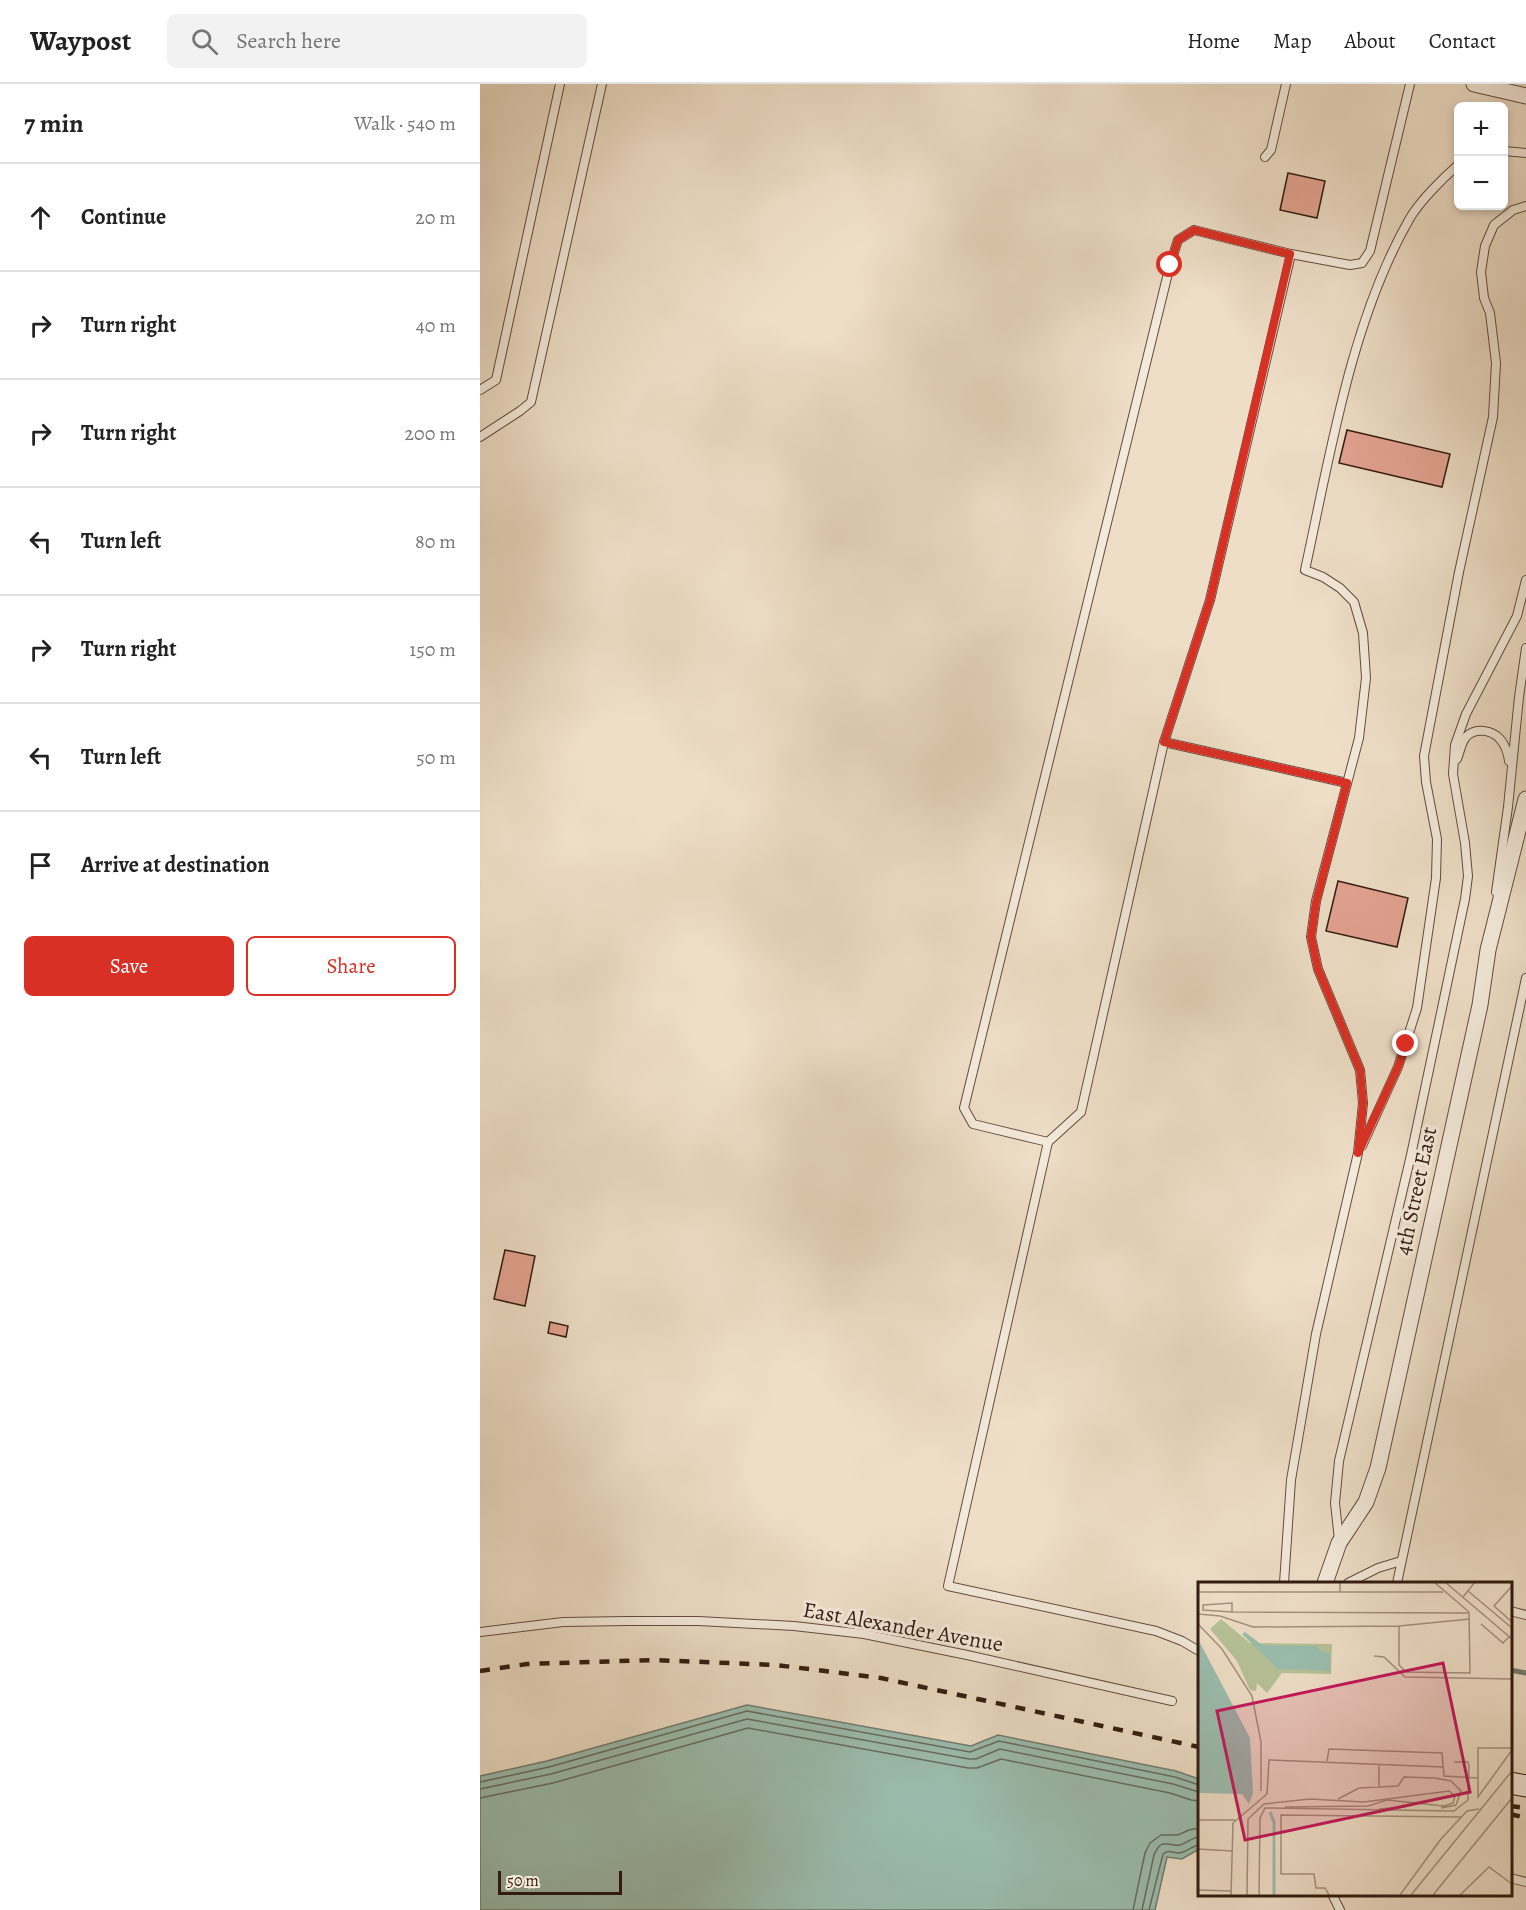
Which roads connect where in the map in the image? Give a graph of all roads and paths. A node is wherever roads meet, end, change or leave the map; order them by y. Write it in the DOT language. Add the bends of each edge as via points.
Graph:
graph roads {
  1 [pos="560,84"];
  2 [pos="602,84"];
  3 [pos="1286,84"];
  4 [pos="1410,84"];
  5 [pos="1474,84"];
  6 [pos="1526,96"];
  7 [pos="1508,151"];
  8 [pos="1526,153"];
  9 [pos="1265,157"];
  10 [pos="1454,168"];
  11 [pos="1526,206"];
  12 [pos="1290,254"];
  13 [pos="480,390"];
  14 [pos="480,437"];
  15 [pos="1526,580"];
  16 [pos="1526,648"];
  17 [pos="1164,742"];
  18 [pos="1453,774"];
  19 [pos="1511,775"];
  20 [pos="1347,783"];
  21 [pos="1526,799"];
  22 [pos="1488,950"];
  23 [pos="1526,978"];
  24 [pos="1048,1142"];
  25 [pos="1358,1153"];
  26 [pos="1339,1543"];
  27 [pos="1401,1560"];
  28 [pos="1284,1582"];
  29 [pos="1325,1582"];
  30 [pos="1350,1582"];
  31 [pos="1397,1582"];
  32 [pos="1511,1611"];
  33 [pos="1526,1615"];
  34 [pos="480,1632"];
  35 [pos="1198,1650"];
  36 [pos="1172,1701"];
  37 [pos="1511,1783"];
  38 [pos="1526,1786"];
  39 [pos="1511,1878"];
  40 [pos="1526,1881"];
  41 [pos="1333,1895"];
  42 [pos="1340,1910"];
  1 -- 13 [label="lane" via="496,380"];
  2 -- 14 [label="lane" via="531,402"];
  3 -- 9 [label="lane" via="1271,150"];
  4 -- 12 [label="lane" via="1370,251 1362,262 1350,265"];
  5 -- 6 [label="street"];
  7 -- 8 [label="lane"];
  10 -- 20 [label="lane" via="1411,216 1362,329 1305,570 1340,588 1354,602 1363,633 1366,678 1359,738"];
  11 -- 25 [label="lane" via="1513,210 1494,225 1485,246 1481,272 1496,363 1493,417 1424,756 1437,839 1432,909 1417,1008 1398,1067"];
  12 -- 17 [label="lane" via="1210,600"];
  12 -- 24 [label="lane" via="1194,230 1178,240 1170,265 964,1108 974,1124"];
  15 -- 18 [label="lane" via="1517,616 1466,714 1455,745"];
  16 -- 19 [label="lane"];
  17 -- 20 [label="lane"];
  17 -- 24 [label="lane" via="1081,1112"];
  18 -- 19 [label="lane" via="1468,735 1487,731 1500,738 1507,750"];
  18 -- 26 [label="lane" via="1465,843 1465,899 1411,1155 1339,1461 1335,1503"];
  19 -- 22 [label="lane"];
  20 -- 25 [label="lane" via="1316,902 1311,937 1318,969 1360,1070 1363,1103"];
  21 -- 22 [label="street, 4th Street East"];
  22 -- 26 [label="street, 4th Street East" via="1480,1005 1378,1468 1366,1502"];
  23 -- 27 [label="lane"];
  24 -- 35 [label="lane" via="948,1586 1155,1630"];
  25 -- 28 [label="lane" via="1316,1334 1292,1480"];
  26 -- 29 [label="street, 4th Street East"];
  27 -- 30 [label="lane"];
  27 -- 31 [label="lane"];
  32 -- 33 [label="lane"];
  34 -- 36 [label="lane, East Alexander Avenue" via="563,1622 698,1621 794,1626 967,1655"];
  37 -- 38 [label="street"];
  39 -- 40 [label="lane"];
  41 -- 42 [label="lane"];
}
